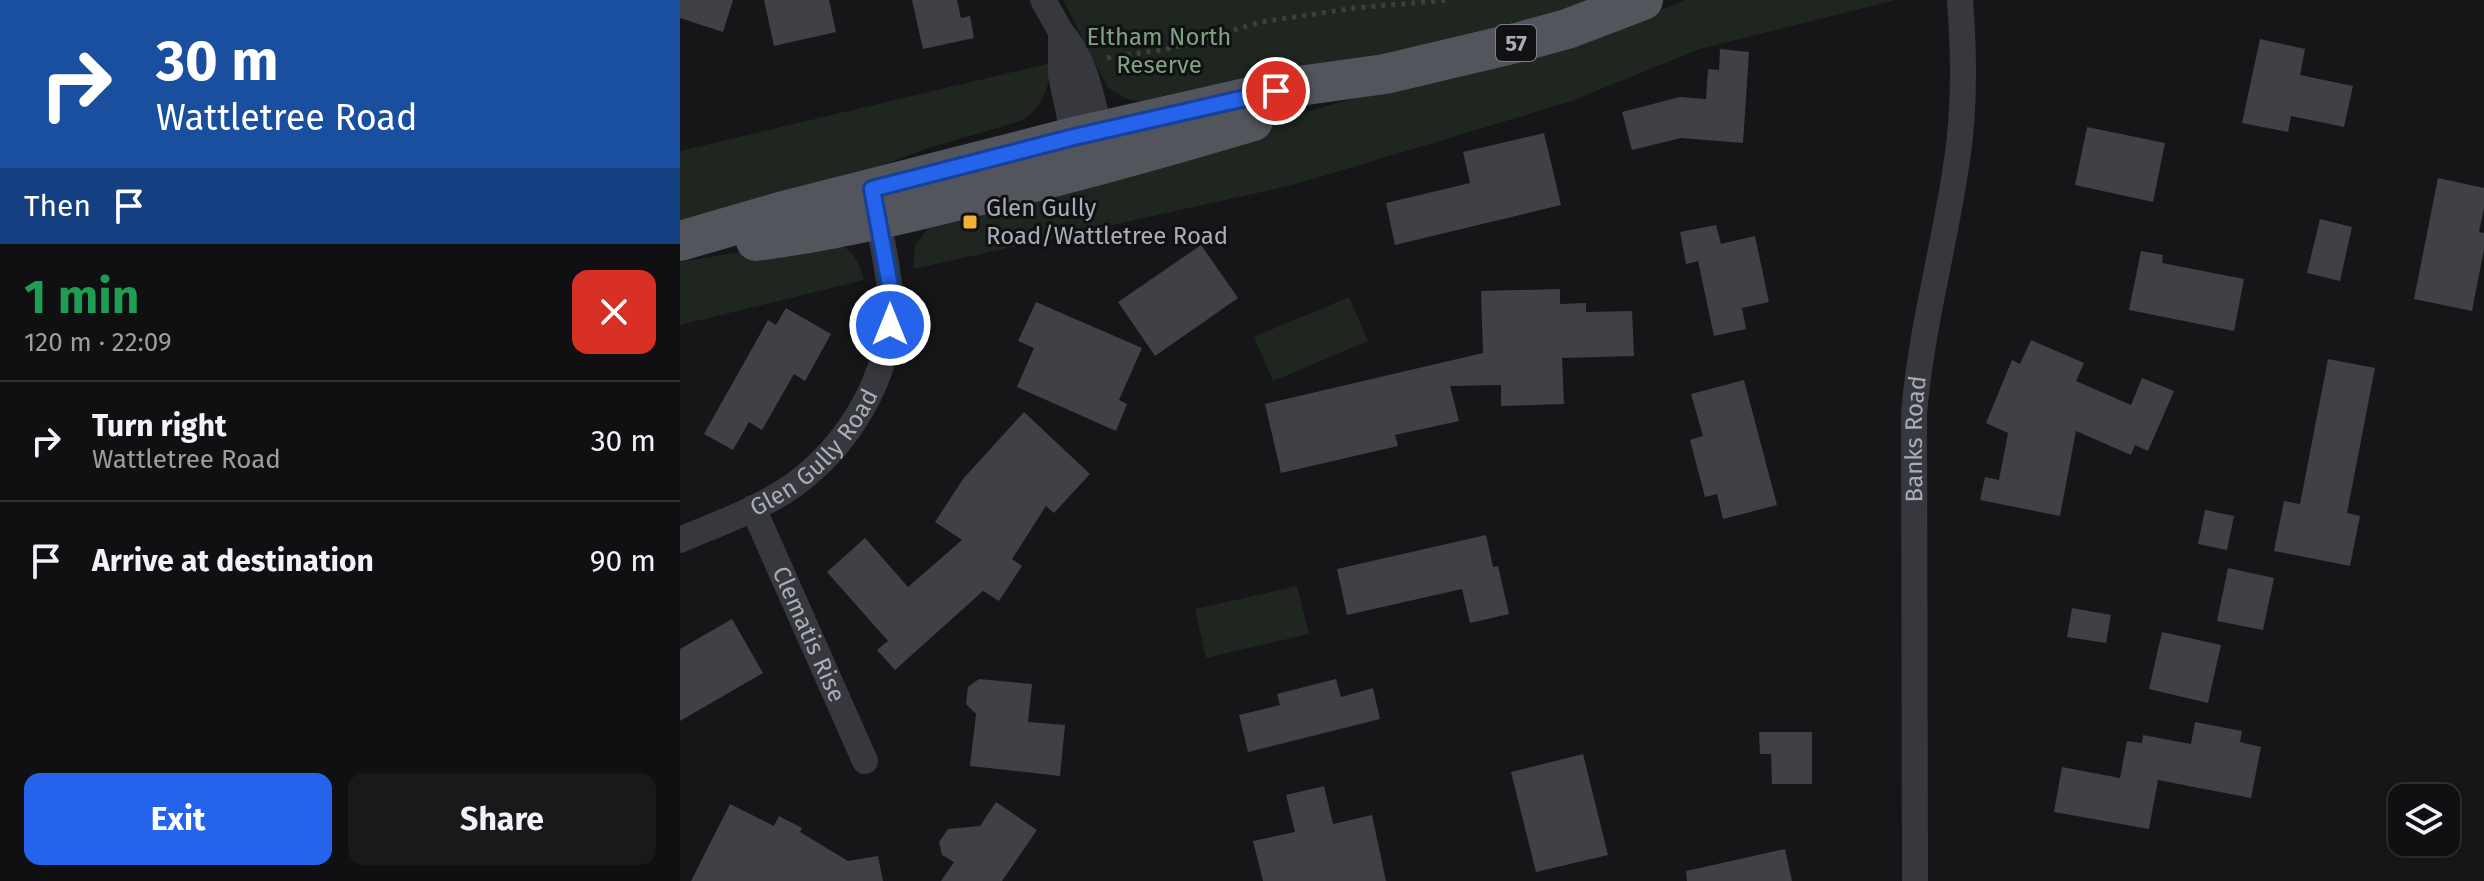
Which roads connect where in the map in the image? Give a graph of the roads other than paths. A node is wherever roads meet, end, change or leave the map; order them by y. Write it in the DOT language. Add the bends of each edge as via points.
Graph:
graph roads {
  1 [pos="1043,0"];
  2 [pos="1643,0"];
  3 [pos="1960,0"];
  4 [pos="1061,32"];
  5 [pos="1091,150"];
  6 [pos="875,204"];
  7 [pos="680,241"];
  8 [pos="680,251"];
  9 [pos="753,508"];
  10 [pos="680,540"];
  11 [pos="865,761"];
  12 [pos="1915,881"];
  1 -- 4 [label="street"];
  2 -- 5 [label="main road, 57" via="1567,29 1385,74 1299,86"];
  3 -- 12 [label="street, Banks Road" via="1958,157 1914,414"];
  4 -- 5 [label="street" via="1061,75"];
  4 -- 5 [label="street" via="1082,63"];
  5 -- 6 [label="main road, 57"];
  6 -- 7 [label="main road, 57" via="780,212"];
  6 -- 8 [label="main road, 57" via="780,238"];
  6 -- 9 [label="street, Glen Gully Road" via="890,286 890,325 878,373 844,436 821,463"];
  9 -- 10 [label="street, Glen Gully Road"];
  9 -- 11 [label="street, Clematis Rise"];
}
